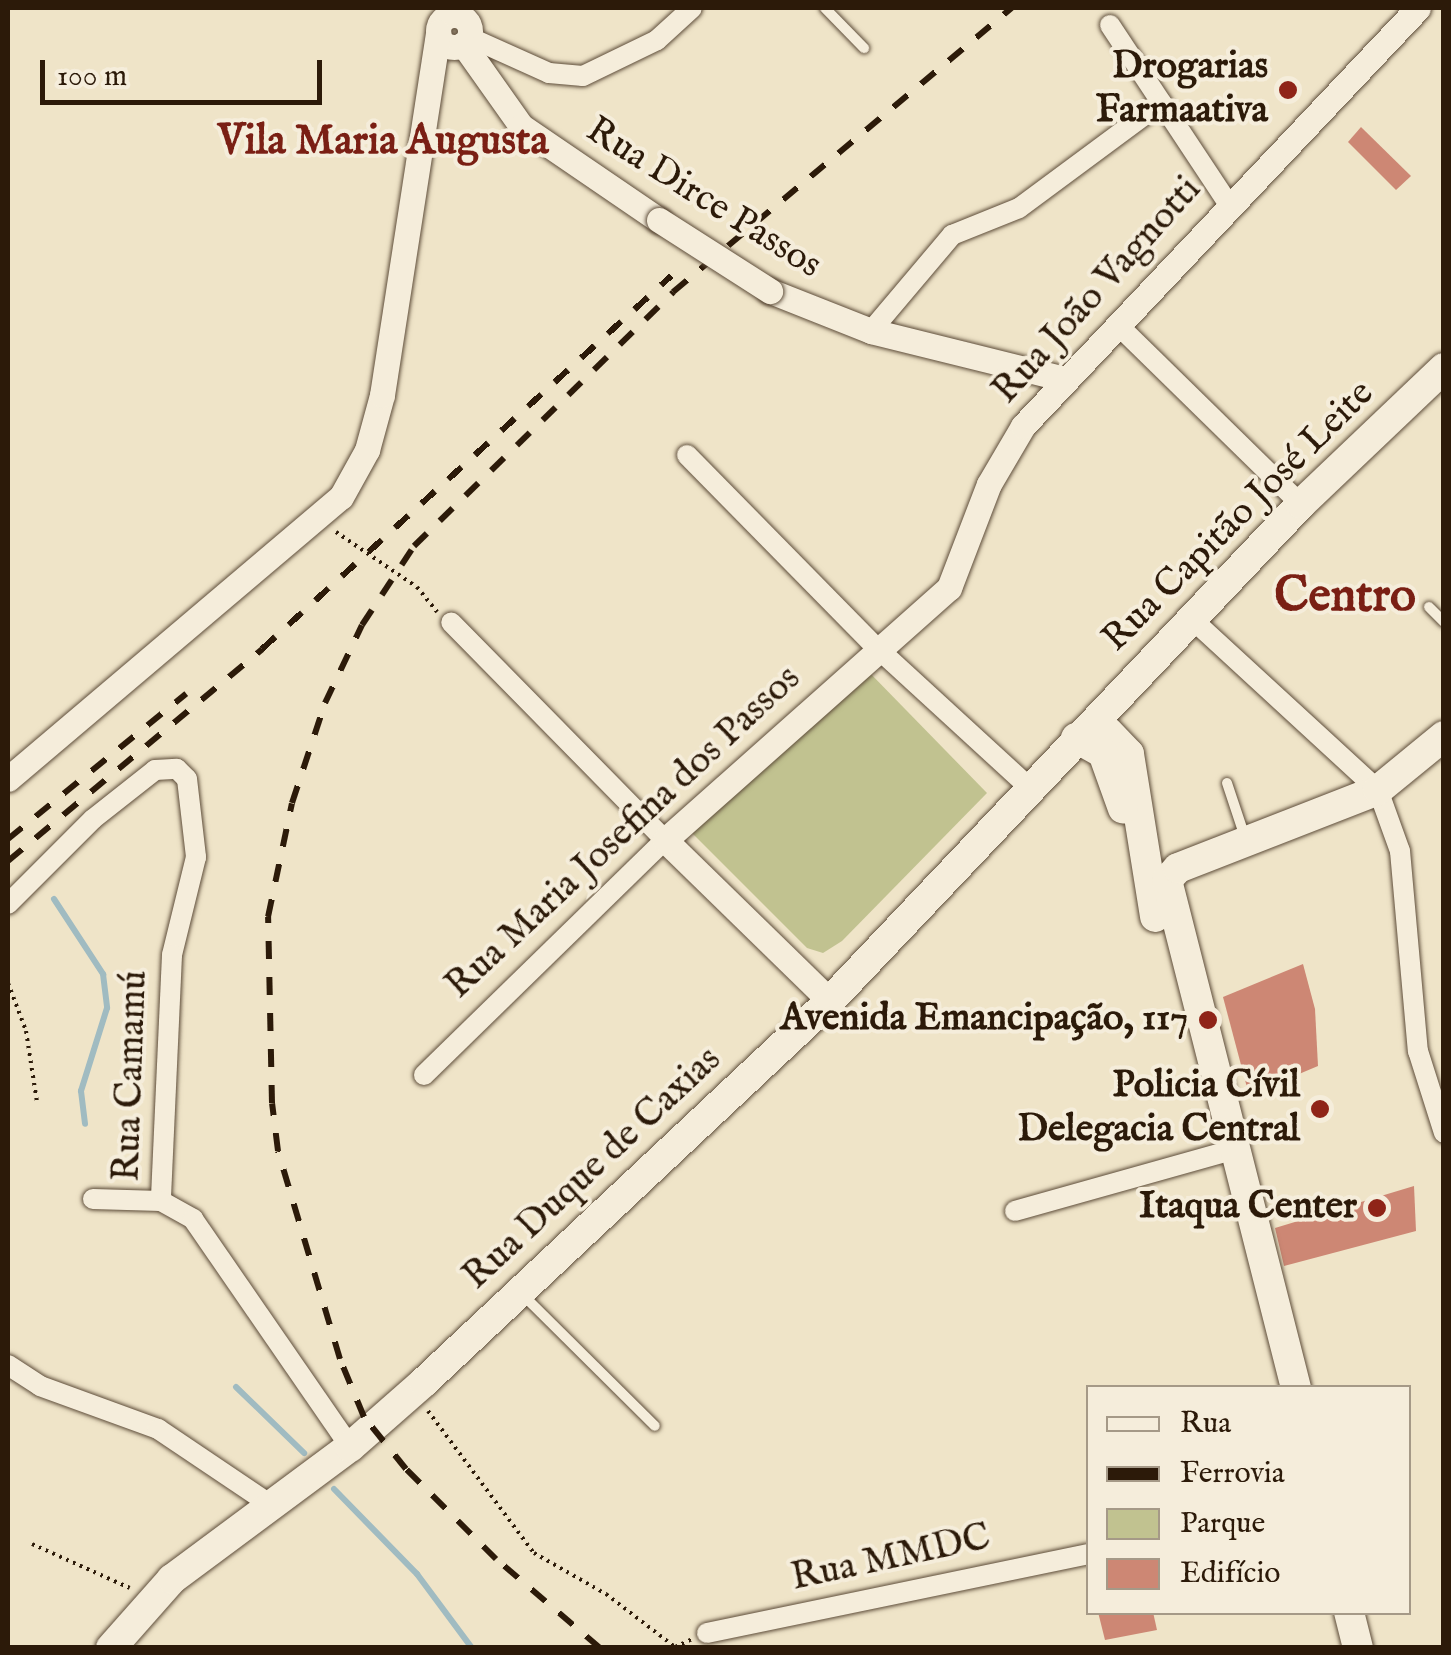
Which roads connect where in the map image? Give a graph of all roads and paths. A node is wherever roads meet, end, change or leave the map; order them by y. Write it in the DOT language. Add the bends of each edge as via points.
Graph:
graph roads {
  1 [pos="692,8"];
  2 [pos="826,8"];
  3 [pos="1418,8"];
  4 [pos="1110,25"];
  5 [pos="453,27"];
  6 [pos="864,48"];
  7 [pos="1161,102"];
  8 [pos="1228,203"];
  9 [pos="1121,328"];
  10 [pos="871,330"];
  11 [pos="1444,368"];
  12 [pos="1065,379"];
  13 [pos="686,455"];
  14 [pos="1300,504"];
  15 [pos="306,531"];
  16 [pos="1429,607"];
  17 [pos="1192,620"];
  18 [pos="451,622"];
  19 [pos="1444,622"];
  20 [pos="876,647"];
  21 [pos="1117,697"];
  22 [pos="1108,732"];
  23 [pos="1444,736"];
  24 [pos="1076,738"];
  25 [pos="8,780"];
  26 [pos="1227,783"];
  27 [pos="1030,788"];
  28 [pos="1136,788"];
  29 [pos="1378,790"];
  30 [pos="665,840"];
  31 [pos="1247,842"];
  32 [pos="1178,868"];
  33 [pos="1144,871"];
  34 [pos="8,904"];
  35 [pos="8,983"];
  36 [pos="830,1001"];
  37 [pos="424,1075"];
  38 [pos="38,1102"];
  39 [pos="1444,1133"];
  40 [pos="1226,1152"];
  41 [pos="93,1200"];
  42 [pos="161,1201"];
  43 [pos="1015,1211"];
  44 [pos="522,1294"];
  45 [pos="8,1365"];
  46 [pos="1275,1385"];
  47 [pos="1295,1385"];
  48 [pos="412,1392"];
  49 [pos="655,1426"];
  50 [pos="350,1447"];
  51 [pos="271,1505"];
  52 [pos="32,1544"];
  53 [pos="1086,1554"];
  54 [pos="152,1598"];
  55 [pos="1332,1615"];
  56 [pos="1350,1615"];
  57 [pos="707,1633"];
  58 [pos="110,1648"];
  59 [pos="1340,1648"];
  60 [pos="1358,1648"];
  1 -- 5 [label="street" via="657,40 583,76 549,73"];
  2 -- 6 [label="lane"];
  3 -- 8 [label="street, Rua João Vagnotti"];
  4 -- 7 [label="street"];
  5 -- 10 [label="street, Rua Dirce Passos, bridge" via="521,126 770,291"];
  5 -- 15 [label="street" via="428,87 382,395 367,450 341,497"];
  7 -- 8 [label="street"];
  7 -- 10 [label="street" via="1019,208 952,236"];
  8 -- 9 [label="street, Rua João Vagnotti"];
  9 -- 12 [label="street, Rua João Vagnotti"];
  9 -- 14 [label="street"];
  10 -- 12 [label="street, Rua Dirce Passos"];
  11 -- 14 [label="main road, Rua Capitão José Leite"];
  12 -- 20 [label="street, Rua João Vagnotti" via="1004,453 949,588"];
  13 -- 20 [label="street"];
  14 -- 17 [label="main road, Rua Capitão José Leite"];
  15 -- 18 [label="path" via="317,544 337,532 416,587"];
  15 -- 25 [label="street"];
  16 -- 19 [label="lane"];
  17 -- 21 [label="main road, Rua Capitão José Leite"];
  17 -- 29 [label="street"];
  18 -- 30 [label="street"];
  20 -- 27 [label="street"];
  20 -- 30 [label="street, Rua Maria Josefina dos Passos"];
  21 -- 22 [label="main road, Rua Capitão José Leite"];
  21 -- 24 [label="main road, Rua Duque de Caxias"];
  22 -- 24 [label="main road"];
  22 -- 28 [label="main road" via="1123,742"];
  23 -- 29 [label="main road"];
  24 -- 27 [label="main road, Rua Duque de Caxias"];
  24 -- 33 [label="main road" via="1103,753"];
  26 -- 31 [label="lane"];
  27 -- 36 [label="main road, Rua Duque de Caxias"];
  28 -- 32 [label="main road" via="1157,856"];
  28 -- 33 [label="main road"];
  29 -- 31 [label="main road"];
  29 -- 39 [label="street" via="1400,851 1416,1041"];
  30 -- 36 [label="street"];
  30 -- 37 [label="street, Rua Maria Josefina dos Passos"];
  31 -- 32 [label="main road"];
  32 -- 40 [label="main road" via="1167,880 1167,900"];
  33 -- 40 [label="main road"];
  34 -- 42 [label="street, Rua Camamú" via="126,791 155,770 177,769 191,789 196,856 172,955"];
  35 -- 38 [label="path" via="26,1031"];
  36 -- 44 [label="main road, Rua Duque de Caxias"];
  40 -- 43 [label="street"];
  40 -- 46 [label="main road"];
  40 -- 47 [label="main road"];
  41 -- 42 [label="street"];
  42 -- 50 [label="street, Rua Camamú" via="194,1219 211,1241"];
  44 -- 48 [label="main road, Rua Duque de Caxias"];
  44 -- 49 [label="lane"];
  45 -- 51 [label="street" via="40,1386 158,1430"];
  48 -- 50 [label="main road, Rua Duque de Caxias"];
  48 -- 57 [label="path" via="534,1553 606,1594 675,1646"];
  50 -- 51 [label="main road, Rua Duque de Caxias"];
  51 -- 54 [label="main road, Rua Duque de Caxias"];
  52 -- 54 [label="path"];
  53 -- 57 [label="street, Rua MMDC"];
  54 -- 58 [label="main road, Rua Duque de Caxias"];
  55 -- 59 [label="main road"];
  56 -- 60 [label="main road"];
}
